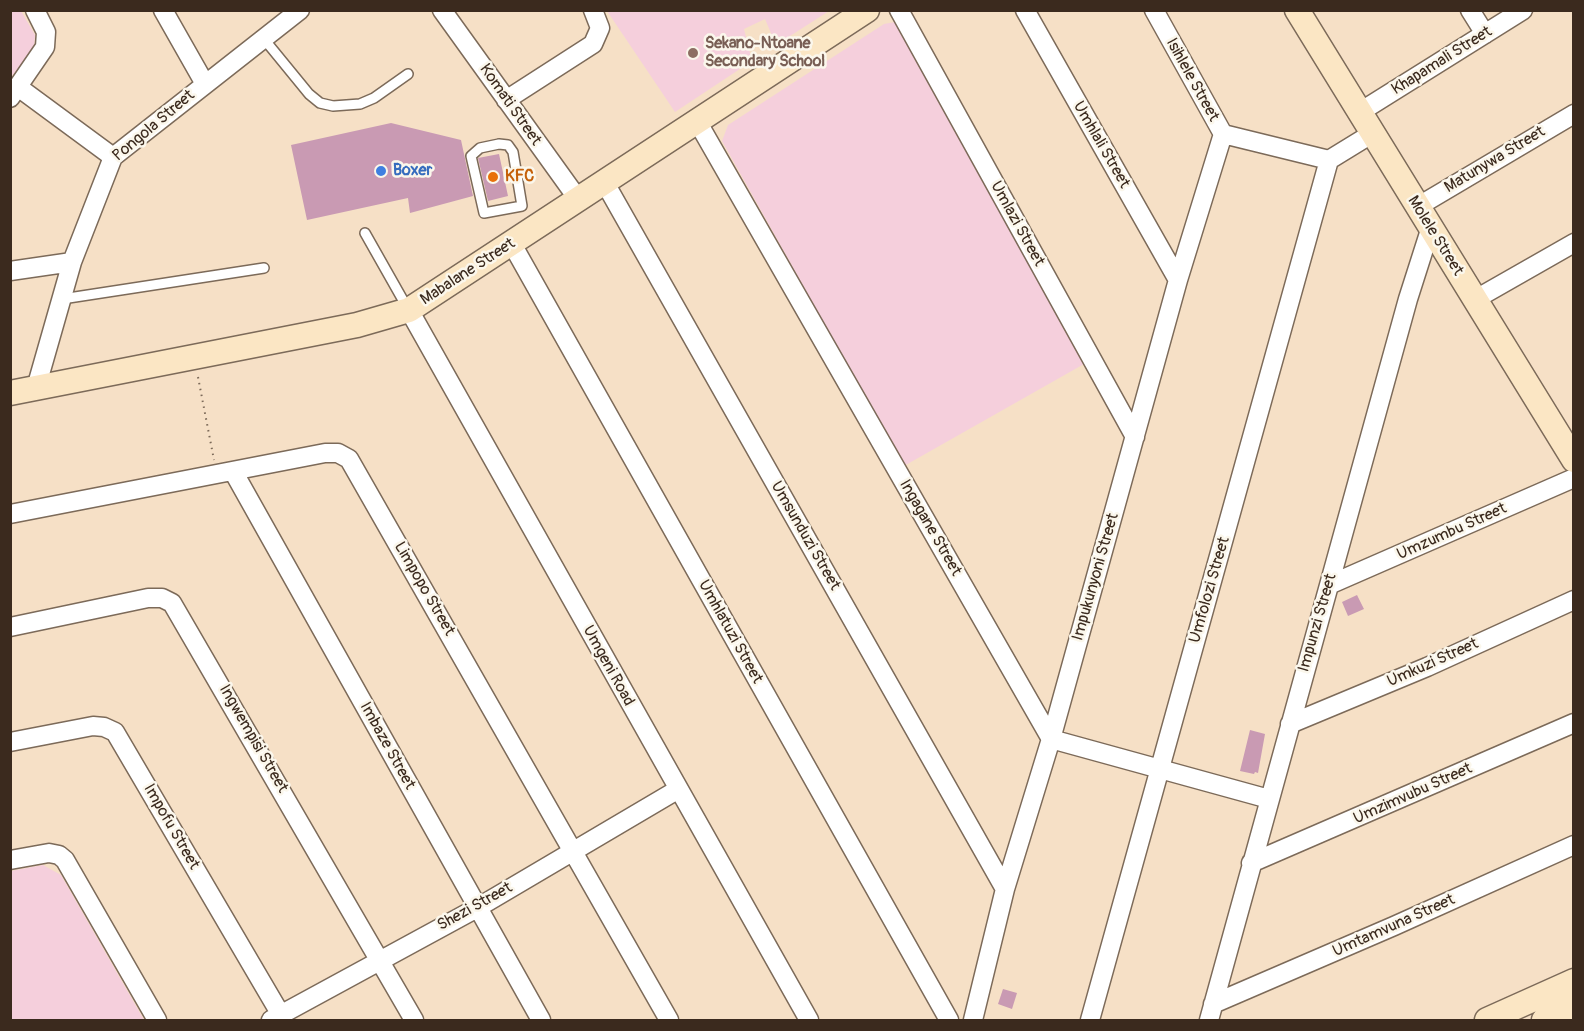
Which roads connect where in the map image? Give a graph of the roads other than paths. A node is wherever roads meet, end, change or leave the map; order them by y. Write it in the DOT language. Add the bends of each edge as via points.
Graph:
graph roads {
  1 [pos="35,10"];
  2 [pos="163,10"];
  3 [pos="442,10"];
  4 [pos="593,10"];
  5 [pos="867,10"];
  6 [pos="899,10"];
  7 [pos="1025,10"];
  8 [pos="1154,10"];
  9 [pos="1297,10"];
  10 [pos="1470,10"];
  11 [pos="1523,10"];
  12 [pos="296,12"];
  13 [pos="1485,34"];
  14 [pos="264,39"];
  15 [pos="408,74"];
  16 [pos="204,84"];
  17 [pos="14,93"];
  18 [pos="506,100"];
  19 [pos="1360,112"];
  20 [pos="1574,114"];
  21 [pos="697,121"];
  22 [pos="1373,133"];
  23 [pos="1223,134"];
  24 [pos="113,157"];
  25 [pos="1329,160"];
  26 [pos="605,183"];
  27 [pos="578,199"];
  28 [pos="1417,207"];
  29 [pos="484,213"];
  30 [pos="1431,227"];
  31 [pos="365,233"];
  32 [pos="1574,243"];
  33 [pos="512,244"];
  34 [pos="72,262"];
  35 [pos="264,268"];
  36 [pos="10,271"];
  37 [pos="1178,280"];
  38 [pos="61,300"];
  39 [pos="1474,300"];
  40 [pos="408,310"];
  41 [pos="36,388"];
  42 [pos="10,393"];
  43 [pos="1135,437"];
  44 [pos="1571,453"];
  45 [pos="225,473"];
  46 [pos="1574,478"];
  47 [pos="10,514"];
  48 [pos="1329,585"];
  49 [pos="1574,600"];
  50 [pos="10,627"];
  51 [pos="1574,723"];
  52 [pos="1290,724"];
  53 [pos="1051,739"];
  54 [pos="10,742"];
  55 [pos="1159,769"];
  56 [pos="678,790"];
  57 [pos="1269,799"];
  58 [pos="1574,844"];
  59 [pos="573,850"];
  60 [pos="10,860"];
  61 [pos="1251,863"];
  62 [pos="1005,889"];
  63 [pos="477,908"];
  64 [pos="379,960"];
  65 [pos="1574,981"];
  66 [pos="1574,1007"];
  67 [pos="1211,1012"];
  68 [pos="276,1018"];
  69 [pos="157,1020"];
  70 [pos="414,1020"];
  71 [pos="541,1020"];
  72 [pos="669,1020"];
  73 [pos="809,1020"];
  74 [pos="949,1020"];
  75 [pos="973,1020"];
  76 [pos="1090,1020"];
  77 [pos="1487,1020"];
  78 [pos="1544,1020"];
  1 -- 17 [label="street" via="46,32 45,47"];
  2 -- 16 [label="street"];
  3 -- 18 [label="street, Komati Street"];
  4 -- 18 [label="street" via="600,28 593,44"];
  5 -- 21 [label="street, Mabalane Street"];
  6 -- 43 [label="street, Umlazi Street"];
  7 -- 37 [label="street, Umhlali Street"];
  8 -- 23 [label="street, Isihlele Street"];
  9 -- 19 [label="street, Molele Street"];
  10 -- 13 [label="street"];
  11 -- 13 [label="street, Khapamali Street"];
  12 -- 14 [label="street, Pongola Street"];
  13 -- 19 [label="street, Khapamali Street"];
  14 -- 15 [label="lane" via="320,103 360,104 374,99"];
  14 -- 16 [label="street, Pongola Street"];
  16 -- 24 [label="street, Pongola Street"];
  17 -- 24 [label="street"];
  18 -- 27 [label="street, Komati Street"];
  19 -- 22 [label="street, Molele Street"];
  20 -- 28 [label="street, Matunywa Street"];
  21 -- 26 [label="street, Mabalane Street"];
  21 -- 53 [label="street, Ingagane Street"];
  22 -- 25 [label="street"];
  22 -- 28 [label="street, Molele Street"];
  23 -- 25 [label="street, Isihlele Street"];
  23 -- 37 [label="street, Impukunyoni Street"];
  24 -- 34 [label="street, Pongola Street"];
  25 -- 55 [label="street, Umfolozi Street"];
  26 -- 27 [label="street, Mabalane Street"];
  26 -- 62 [label="street, Umsunduzi Street"];
  27 -- 33 [label="street, Mabalane Street"];
  28 -- 30 [label="street, Molele Street"];
  29 -- 29 [label="lane" via="471,156 480,148 508,145 513,152 522,206"];
  30 -- 39 [label="street, Molele Street"];
  30 -- 48 [label="street, Impunzi Street"];
  31 -- 40 [label="lane"];
  32 -- 39 [label="street"];
  33 -- 40 [label="street, Mabalane Street"];
  33 -- 74 [label="street, Umhlatuzi Street"];
  34 -- 36 [label="street"];
  34 -- 38 [label="street, Pongola Street"];
  35 -- 38 [label="lane"];
  37 -- 43 [label="street, Impukunyoni Street"];
  38 -- 41 [label="street, Pongola Street"];
  39 -- 44 [label="street, Molele Street"];
  40 -- 41 [label="street, Mabalane Street" via="357,325"];
  40 -- 56 [label="street, Umgeni Road"];
  41 -- 42 [label="street, Mabalane Street"];
  43 -- 53 [label="street, Impukunyoni Street"];
  45 -- 47 [label="street, Limpopo Street"];
  45 -- 59 [label="street, Limpopo Street" via="330,452 351,462"];
  45 -- 63 [label="street, Imbaze Street"];
  46 -- 48 [label="street, Umzumbu Street"];
  48 -- 52 [label="street, Impunzi Street"];
  49 -- 52 [label="street, Umkuzi Street"];
  50 -- 64 [label="street, Ingwempisi Street" via="148,598 172,603"];
  51 -- 61 [label="street, Umzimvubu Street"];
  52 -- 57 [label="street, Impunzi Street"];
  53 -- 55 [label="street"];
  53 -- 62 [label="street, Impukunyoni Street"];
  54 -- 68 [label="street, Impofu Street" via="93,726 115,732"];
  55 -- 57 [label="street"];
  55 -- 76 [label="street, Umfolozi Street"];
  56 -- 59 [label="street, Shezi Street"];
  56 -- 73 [label="street, Umgeni Road"];
  57 -- 61 [label="street, Impunzi Street"];
  58 -- 67 [label="street, Umtamvuna Street"];
  59 -- 63 [label="street, Shezi Street"];
  59 -- 72 [label="street, Limpopo Street"];
  60 -- 69 [label="street" via="49,853 65,860"];
  61 -- 67 [label="street, Impunzi Street"];
  62 -- 75 [label="street, Impukunyoni Street"];
  63 -- 64 [label="street, Shezi Street"];
  63 -- 71 [label="street, Imbaze Street"];
  64 -- 68 [label="street, Shezi Street"];
  64 -- 70 [label="street, Ingwempisi Street"];
  65 -- 77 [label="street"];
  66 -- 78 [label="street"];
}
